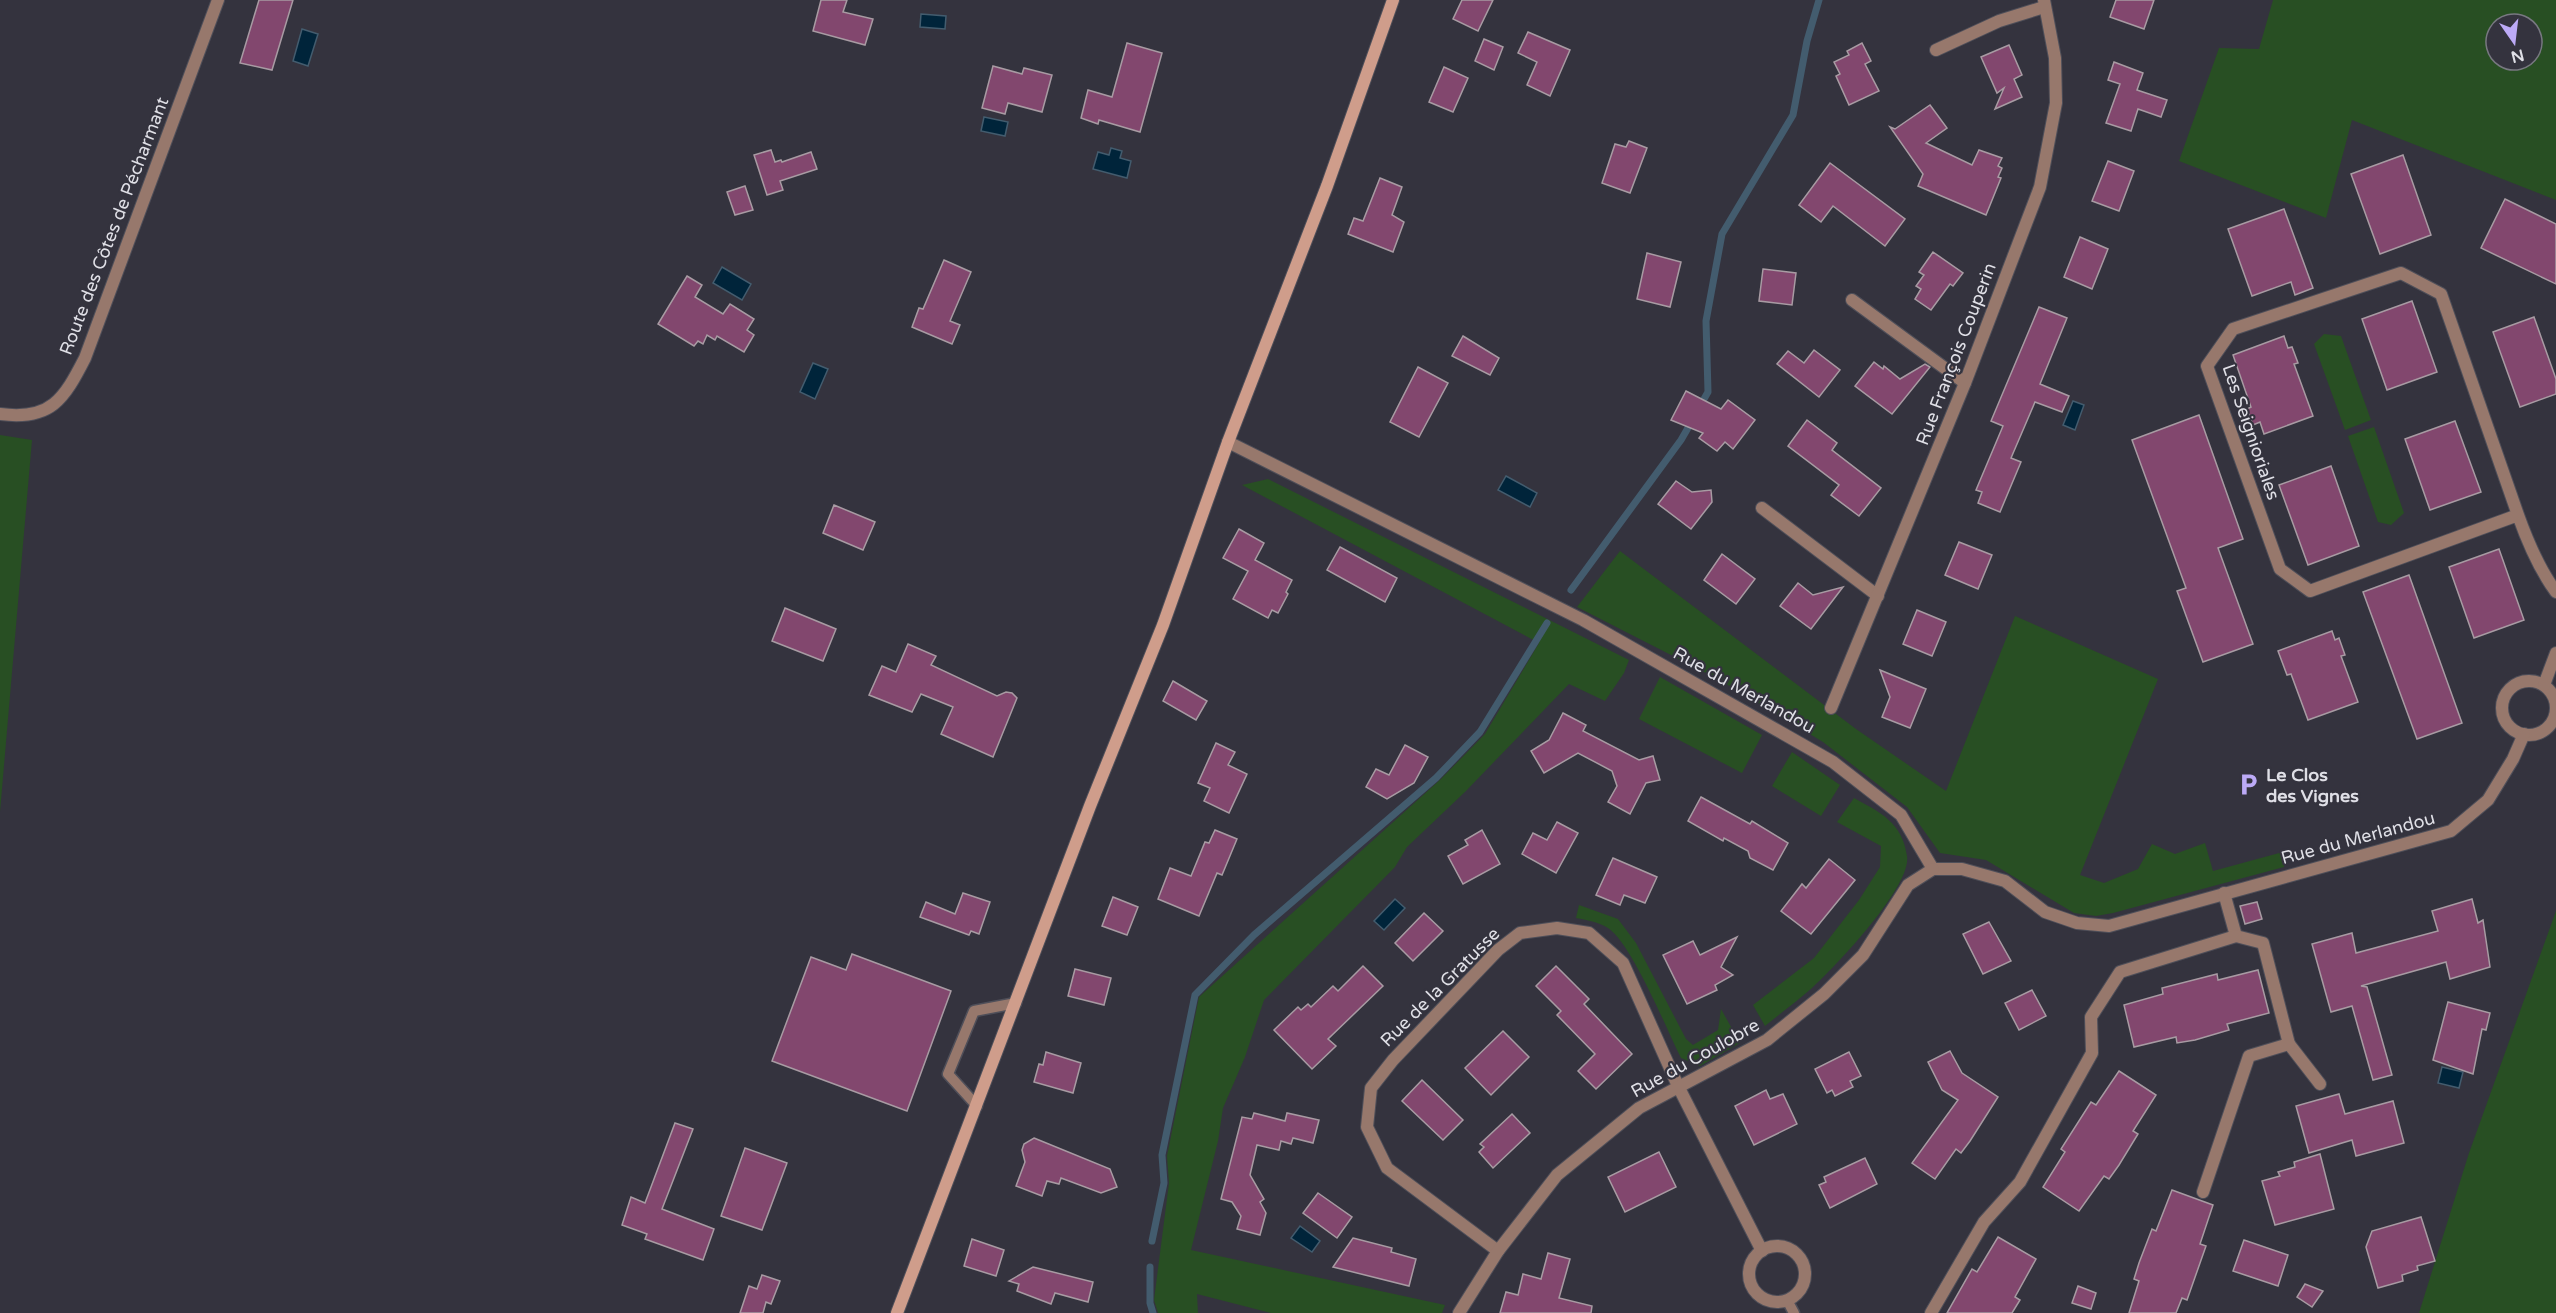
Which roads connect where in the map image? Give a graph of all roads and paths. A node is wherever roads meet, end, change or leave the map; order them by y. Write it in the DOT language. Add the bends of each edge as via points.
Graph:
graph roads {
  1 [pos="218,0"];
  2 [pos="1393,0"];
  3 [pos="2044,3"];
  4 [pos="1936,50"];
  5 [pos="1852,300"];
  6 [pos="1965,383"];
  7 [pos="0,414"];
  8 [pos="1228,442"];
  9 [pos="1762,508"];
  10 [pos="2518,515"];
  11 [pos="2556,592"];
  12 [pos="1878,596"];
  13 [pos="2556,653"];
  14 [pos="2544,685"];
  15 [pos="1831,708"];
  16 [pos="2524,734"];
  17 [pos="1933,869"];
  18 [pos="2224,893"];
  19 [pos="2236,936"];
  20 [pos="1016,1003"];
  21 [pos="2289,1044"];
  22 [pos="2320,1084"];
  23 [pos="1678,1086"];
  24 [pos="977,1106"];
  25 [pos="2203,1192"];
  26 [pos="1498,1251"];
  27 [pos="1762,1251"];
  28 [pos="1788,1300"];
  29 [pos="897,1313"];
  30 [pos="1459,1313"];
  31 [pos="1794,1313"];
  32 [pos="1931,1313"];
  1 -- 7 [label="street, Route des Côtes de Pécharmant" via="86,358 67,394 41,413"];
  2 -- 8 [label="main road" via="1327,186"];
  3 -- 4 [label="street"];
  3 -- 6 [label="street, Rue François Couperin" via="2055,58 2056,104 2049,147 2040,187"];
  5 -- 6 [label="street"];
  6 -- 12 [label="street, Rue François Couperin"];
  8 -- 17 [label="street, Rue du Merlandou" via="1583,620 1833,762 1901,815"];
  8 -- 20 [label="main road" via="1163,625"];
  9 -- 12 [label="street"];
  10 -- 10 [label="street, Les Seignioriales" via="2441,294 2401,273 2233,328 2207,366 2280,569 2310,591"];
  10 -- 11 [label="street, Les Seignioriales" via="2540,571"];
  12 -- 15 [label="street, Rue François Couperin"];
  13 -- 14 [label="street"];
  14 -- 16 [label="street" via="2555,700 2554,718 2542,732"];
  14 -- 16 [label="street" via="2518,684 2503,702 2509,726"];
  16 -- 18 [label="street, Rue du Merlandou" via="2488,800 2451,831"];
  17 -- 18 [label="street, Rue du Merlandou" via="1962,868 2005,881 2045,912 2077,923 2109,926"];
  17 -- 23 [label="street, Rue du Coulobre" via="1908,885 1863,955 1824,994 1767,1040"];
  18 -- 19 [label="street"];
  19 -- 21 [label="street" via="2263,943"];
  19 -- 32 [label="street" via="2120,972 2091,1017 2092,1053 2020,1182 1984,1222"];
  20 -- 24 [label="main road"];
  20 -- 24 [label="lane" via="974,1011 948,1074"];
  21 -- 22 [label="street"];
  21 -- 25 [label="street" via="2249,1056"];
  23 -- 26 [label="street, Rue du Coulobre" via="1639,1108 1557,1175"];
  23 -- 26 [label="street, Rue de la Gratusse" via="1623,963 1589,933 1557,928 1520,933 1498,950 1371,1088 1366,1127 1387,1168"];
  23 -- 27 [label="street, Rue de la Gratusse"];
  24 -- 29 [label="main road"];
  26 -- 30 [label="street, Rue du Coulobre"];
  27 -- 28 [label="street" via="1750,1265 1750,1283 1769,1302"];
  27 -- 28 [label="street" via="1770,1247 1788,1249 1802,1262 1804,1280"];
  28 -- 31 [label="lane"];
}
